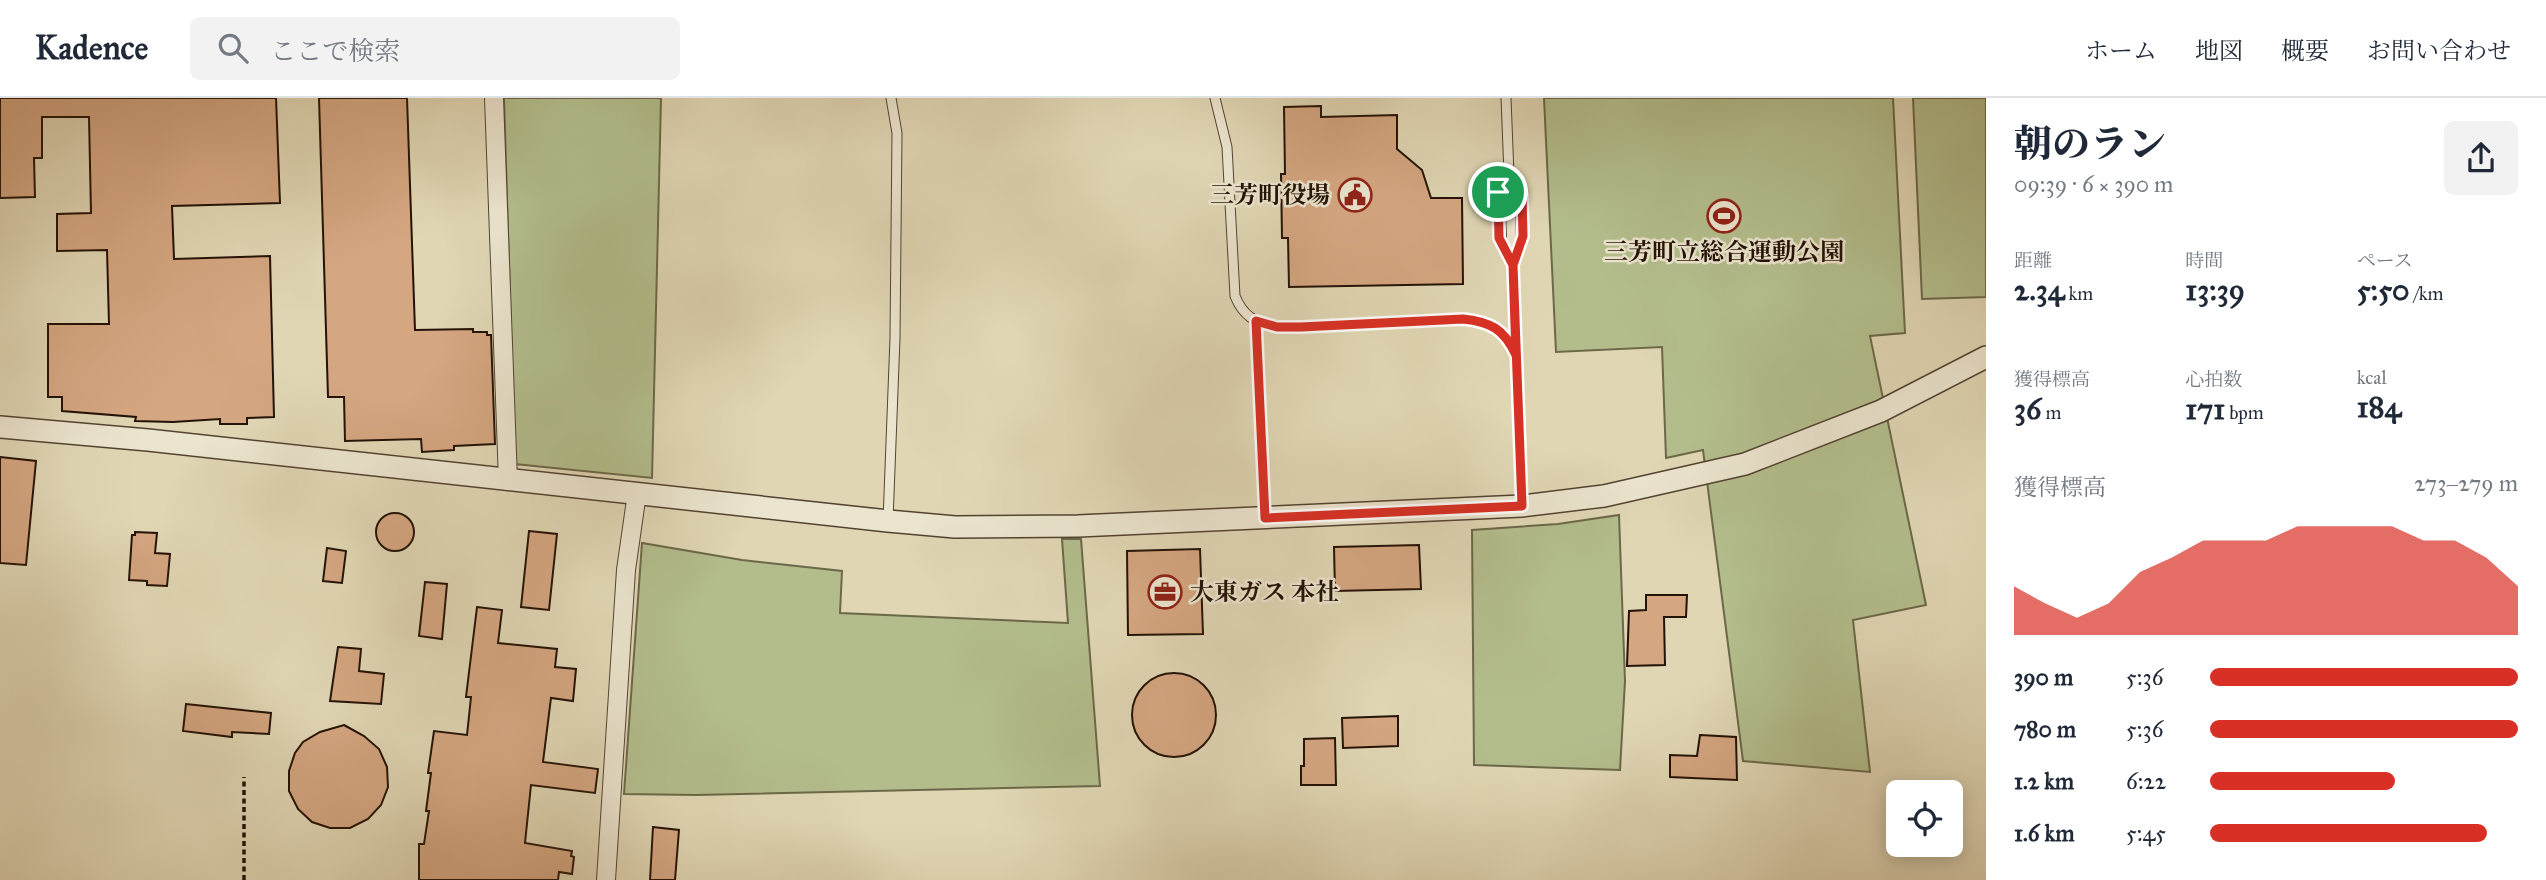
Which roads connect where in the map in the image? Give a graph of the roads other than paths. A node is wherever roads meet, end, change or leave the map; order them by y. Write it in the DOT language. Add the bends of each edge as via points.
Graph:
graph roads {
  1 [pos="494,98"];
  2 [pos="891,98"];
  3 [pos="1215,98"];
  4 [pos="1506,98"];
  5 [pos="1256,321"];
  6 [pos="1516,355"];
  7 [pos="1986,357"];
  8 [pos="0,427"];
  9 [pos="508,481"];
  10 [pos="637,493"];
  11 [pos="1522,506"];
  12 [pos="1265,518"];
  13 [pos="888,521"];
  14 [pos="606,880"];
  1 -- 9 [label="street"];
  2 -- 13 [label="lane" via="897,133"];
  3 -- 5 [label="lane" via="1227,147 1235,296 1241,310"];
  4 -- 6 [label="lane"];
  5 -- 6 [label="lane" via="1277,327 1479,321 1502,333"];
  5 -- 12 [label="lane"];
  6 -- 11 [label="lane"];
  7 -- 11 [label="street" via="1881,411 1745,464 1604,496"];
  8 -- 9 [label="street"];
  9 -- 10 [label="street"];
  10 -- 13 [label="street"];
  10 -- 14 [label="street" via="626,570"];
  11 -- 12 [label="street"];
  12 -- 13 [label="street" via="955,527"];
}
